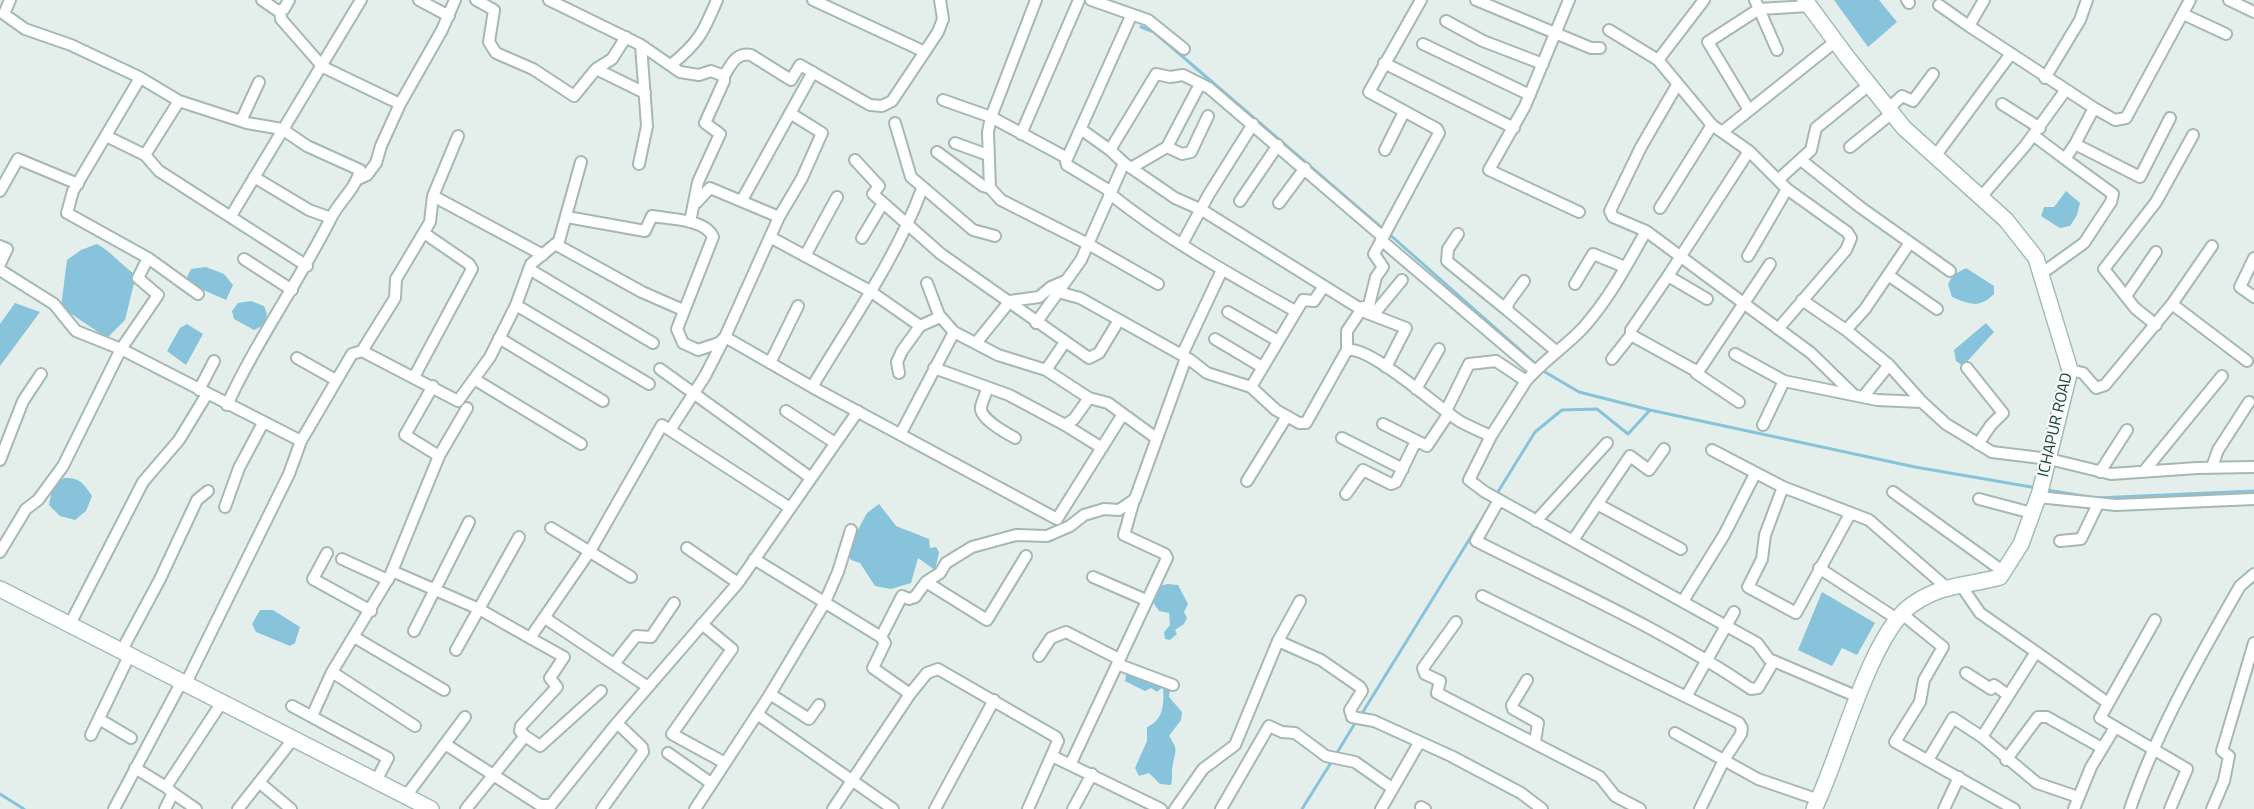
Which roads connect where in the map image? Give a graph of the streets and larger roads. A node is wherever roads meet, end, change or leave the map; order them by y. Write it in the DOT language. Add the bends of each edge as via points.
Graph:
graph roads {
  1 [pos="10,0"];
  2 [pos="262,0"];
  3 [pos="289,0"];
  4 [pos="361,0"];
  5 [pos="419,0"];
  6 [pos="455,0"];
  7 [pos="476,0"];
  8 [pos="549,0"];
  9 [pos="717,0"];
  10 [pos="813,0"];
  11 [pos="940,0"];
  12 [pos="1036,0"];
  13 [pos="1079,0"];
  14 [pos="1091,0"];
  15 [pos="1421,0"];
  16 [pos="1476,0"];
  17 [pos="1569,0"];
  18 [pos="1984,0"];
  19 [pos="2087,0"];
  20 [pos="2190,0"];
  21 [pos="2229,0"];
  22 [pos="1698,2"];
  23 [pos="1807,3"];
  24 [pos="1757,5"];
  25 [pos="1939,5"];
  26 [pos="280,10"];
  27 [pos="2254,12"];
  28 [pos="2182,14"];
  29 [pos="449,16"];
  30 [pos="1131,16"];
  31 [pos="1446,21"];
  32 [pos="1969,26"];
  33 [pos="1609,30"];
  34 [pos="1556,32"];
  35 [pos="2226,34"];
  36 [pos="626,37"];
  37 [pos="1836,41"];
  38 [pos="1423,44"];
  39 [pos="641,45"];
  40 [pos="1600,48"];
  41 [pos="1184,49"];
  42 [pos="1778,50"];
  43 [pos="925,52"];
  44 [pos="2010,55"];
  45 [pos="1658,60"];
  46 [pos="1384,63"];
  47 [pos="1543,64"];
  48 [pos="671,65"];
  49 [pos="323,67"];
  50 [pos="596,69"];
  51 [pos="813,72"];
  52 [pos="1933,74"];
  53 [pos="724,76"];
  54 [pos="140,78"];
  55 [pos="2045,78"];
  56 [pos="259,82"];
  57 [pos="1200,84"];
  58 [pos="1869,84"];
  59 [pos="1677,85"];
  60 [pos="2065,91"];
  61 [pos="645,93"];
  62 [pos="1530,95"];
  63 [pos="943,100"];
  64 [pos="179,101"];
  65 [pos="400,104"];
  66 [pos="2002,104"];
  67 [pos="2094,108"];
  68 [pos="1749,110"];
  69 [pos="1890,111"];
  70 [pos="1404,112"];
  71 [pos="790,113"];
  72 [pos="1208,116"];
  73 [pos="991,117"];
  74 [pos="2170,118"];
  75 [pos="241,121"];
  76 [pos="895,123"];
  77 [pos="1253,124"];
  78 [pos="1514,128"];
  79 [pos="1717,128"];
  80 [pos="282,129"];
  81 [pos="1082,130"];
  82 [pos="2036,131"];
  83 [pos="1021,134"];
  84 [pos="2193,135"];
  85 [pos="106,136"];
  86 [pos="458,136"];
  87 [pos="955,142"];
  88 [pos="2075,144"];
  89 [pos="1278,145"];
  90 [pos="1167,147"];
  91 [pos="1850,147"];
  92 [pos="1110,150"];
  93 [pos="1385,150"];
  94 [pos="1749,151"];
  95 [pos="937,152"];
  96 [pos="145,155"];
  97 [pos="988,155"];
  98 [pos="1936,155"];
  99 [pos="1067,158"];
  100 [pos="2065,159"];
  101 [pos="855,160"];
  102 [pos="1801,160"];
  103 [pos="580,162"];
  104 [pos="639,165"];
  105 [pos="1127,166"];
  106 [pos="1305,168"];
  107 [pos="254,177"];
  108 [pos="358,179"];
  109 [pos="1778,180"];
  110 [pos="78,184"];
  111 [pos="990,188"];
  112 [pos="922,189"];
  113 [pos="1787,189"];
  114 [pos="0,191"];
  115 [pos="1109,192"];
  116 [pos="433,196"];
  117 [pos="837,197"];
  118 [pos="1981,197"];
  119 [pos="742,200"];
  120 [pos="1240,201"];
  121 [pos="696,203"];
  122 [pos="883,203"];
  123 [pos="1279,203"];
  124 [pos="1660,208"];
  125 [pos="1202,210"];
  126 [pos="1579,213"];
  127 [pos="231,216"];
  128 [pos="567,217"];
  129 [pos="779,217"];
  130 [pos="330,218"];
  131 [pos="690,222"];
  132 [pos="907,225"];
  133 [pos="1646,231"];
  134 [pos="424,233"];
  135 [pos="1384,234"];
  136 [pos="1458,234"];
  137 [pos="995,236"];
  138 [pos="770,237"];
  139 [pos="862,238"];
  140 [pos="555,244"];
  141 [pos="1088,244"];
  142 [pos="1182,244"];
  143 [pos="1910,244"];
  144 [pos="0,246"];
  145 [pos="2212,246"];
  146 [pos="2156,252"];
  147 [pos="543,255"];
  148 [pos="1682,255"];
  149 [pos="1748,255"];
  150 [pos="805,256"];
  151 [pos="148,258"];
  152 [pos="2254,258"];
  153 [pos="244,259"];
  154 [pos="0,264"];
  155 [pos="1770,264"];
  156 [pos="307,266"];
  157 [pos="1625,267"];
  158 [pos="529,269"];
  159 [pos="0,270"];
  160 [pos="1222,270"];
  161 [pos="1950,271"];
  162 [pos="2041,274"];
  163 [pos="1888,275"];
  164 [pos="1668,276"];
  165 [pos="1401,280"];
  166 [pos="1065,281"];
  167 [pos="1524,281"];
  168 [pos="927,283"];
  169 [pos="1158,284"];
  170 [pos="1575,284"];
  171 [pos="1324,286"];
  172 [pos="292,290"];
  173 [pos="870,291"];
  174 [pos="1058,292"];
  175 [pos="198,294"];
  176 [pos="2126,296"];
  177 [pos="2254,297"];
  178 [pos="1707,299"];
  179 [pos="1802,300"];
  180 [pos="1010,301"];
  181 [pos="1742,303"];
  182 [pos="2172,304"];
  183 [pos="516,305"];
  184 [pos="798,306"];
  185 [pos="1937,309"];
  186 [pos="683,310"];
  187 [pos="1507,310"];
  188 [pos="1295,311"];
  189 [pos="1228,312"];
  190 [pos="1368,312"];
  191 [pos="940,317"];
  192 [pos="1119,320"];
  193 [pos="1036,323"];
  194 [pos="2156,325"];
  195 [pos="920,326"];
  196 [pos="1778,329"];
  197 [pos="1846,330"];
  198 [pos="954,332"];
  199 [pos="1631,335"];
  200 [pos="725,337"];
  201 [pos="500,338"];
  202 [pos="1215,339"];
  203 [pos="1278,340"];
  204 [pos="1065,342"];
  205 [pos="653,343"];
  206 [pos="976,343"];
  207 [pos="121,348"];
  208 [pos="1439,349"];
  209 [pos="1347,350"];
  210 [pos="362,351"];
  211 [pos="1556,351"];
  212 [pos="1736,354"];
  213 [pos="1184,356"];
  214 [pos="297,358"];
  215 [pos="1612,359"];
  216 [pos="214,361"];
  217 [pos="2247,361"];
  218 [pos="770,363"];
  219 [pos="1889,365"];
  220 [pos="1262,367"];
  221 [pos="1386,367"];
  222 [pos="1538,367"];
  223 [pos="934,368"];
  224 [pos="1967,368"];
  225 [pos="660,369"];
  226 [pos="1046,370"];
  227 [pos="2070,370"];
  228 [pos="899,373"];
  229 [pos="1696,373"];
  230 [pos="41,374"];
  231 [pos="2222,376"];
  232 [pos="414,377"];
  233 [pos="474,379"];
  234 [pos="336,380"];
  235 [pos="1526,381"];
  236 [pos="1784,381"];
  237 [pos="649,384"];
  238 [pos="433,386"];
  239 [pos="812,387"];
  240 [pos="1251,387"];
  241 [pos="987,389"];
  242 [pos="1416,389"];
  243 [pos="203,392"];
  244 [pos="694,393"];
  245 [pos="1859,396"];
  246 [pos="1089,398"];
  247 [pos="603,401"];
  248 [pos="1739,402"];
  249 [pos="1922,402"];
  250 [pos="2249,402"];
  251 [pos="227,405"];
  252 [pos="467,408"];
  253 [pos="786,411"];
  254 [pos="858,411"];
  255 [pos="1448,412"];
  256 [pos="1123,414"];
  257 [pos="1287,416"];
  258 [pos="263,423"];
  259 [pos="1065,424"];
  260 [pos="1383,424"];
  261 [pos="1763,425"];
  262 [pos="2127,429"];
  263 [pos="670,430"];
  264 [pos="901,433"];
  265 [pos="1491,436"];
  266 [pos="1015,438"];
  267 [pos="1156,438"];
  268 [pos="1342,438"];
  269 [pos="301,441"];
  270 [pos="1416,441"];
  271 [pos="835,443"];
  272 [pos="1607,443"];
  273 [pos="581,444"];
  274 [pos="1978,444"];
  275 [pos="1102,448"];
  276 [pos="1664,449"];
  277 [pos="1712,450"];
  278 [pos="1373,455"];
  279 [pos="439,456"];
  280 [pos="2049,459"];
  281 [pos="0,460"];
  282 [pos="2212,467"];
  283 [pos="2254,467"];
  284 [pos="1403,469"];
  285 [pos="1363,470"];
  286 [pos="2145,470"];
  287 [pos="2100,472"];
  288 [pos="1755,474"];
  289 [pos="811,478"];
  290 [pos="1247,481"];
  291 [pos="1784,487"];
  292 [pos="2040,490"];
  293 [pos="208,491"];
  294 [pos="1893,492"];
  295 [pos="1346,494"];
  296 [pos="1496,498"];
  297 [pos="1134,499"];
  298 [pos="1978,499"];
  299 [pos="2254,499"];
  300 [pos="1597,504"];
  301 [pos="2098,504"];
  302 [pos="225,507"];
  303 [pos="790,508"];
  304 [pos="2032,513"];
  305 [pos="1850,514"];
  306 [pos="1536,521"];
  307 [pos="469,522"];
  308 [pos="551,528"];
  309 [pos="851,530"];
  310 [pos="4,536"];
  311 [pos="519,537"];
  312 [pos="1573,540"];
  313 [pos="2060,541"];
  314 [pos="687,548"];
  315 [pos="1681,549"];
  316 [pos="590,551"];
  317 [pos="0,552"];
  318 [pos="327,553"];
  319 [pos="1026,556"];
  320 [pos="754,559"];
  321 [pos="342,560"];
  322 [pos="1819,568"];
  323 [pos="2004,572"];
  324 [pos="2254,574"];
  325 [pos="390,575"];
  326 [pos="631,577"];
  327 [pos="1093,577"];
  328 [pos="926,582"];
  329 [pos="738,583"];
  330 [pos="1953,586"];
  331 [pos="0,589"];
  332 [pos="433,589"];
  333 [pos="1482,596"];
  334 [pos="1146,600"];
  335 [pos="1300,601"];
  336 [pos="1683,601"];
  337 [pos="674,603"];
  338 [pos="824,604"];
  339 [pos="479,609"];
  340 [pos="371,611"];
  341 [pos="1734,612"];
  342 [pos="1900,617"];
  343 [pos="545,618"];
  344 [pos="2155,620"];
  345 [pos="1456,622"];
  346 [pos="70,624"];
  347 [pos="702,624"];
  348 [pos="1726,625"];
  349 [pos="414,631"];
  350 [pos="354,637"];
  351 [pos="880,637"];
  352 [pos="530,638"];
  353 [pos="1278,640"];
  354 [pos="2254,643"];
  355 [pos="456,650"];
  356 [pos="126,652"];
  357 [pos="2036,652"];
  358 [pos="1040,656"];
  359 [pos="1706,659"];
  360 [pos="1774,660"];
  361 [pos="1118,661"];
  362 [pos="614,664"];
  363 [pos="332,672"];
  364 [pos="1966,673"];
  365 [pos="1527,680"];
  366 [pos="184,682"];
  367 [pos="1173,685"];
  368 [pos="648,687"];
  369 [pos="444,690"];
  370 [pos="601,691"];
  371 [pos="770,694"];
  372 [pos="910,694"];
  373 [pos="2008,695"];
  374 [pos="1686,697"];
  375 [pos="1858,697"];
  376 [pos="994,700"];
  377 [pos="222,702"];
  378 [pos="2108,703"];
  379 [pos="819,705"];
  380 [pos="292,706"];
  381 [pos="757,714"];
  382 [pos="312,716"];
  383 [pos="465,717"];
  384 [pos="99,719"];
  385 [pos="617,723"];
  386 [pos="414,726"];
  387 [pos="2114,729"];
  388 [pos="1675,734"];
  389 [pos="91,735"];
  390 [pos="525,736"];
  391 [pos="1982,737"];
  392 [pos="131,738"];
  393 [pos="294,738"];
  394 [pos="1419,742"];
  395 [pos="1535,742"];
  396 [pos="445,744"];
  397 [pos="2102,748"];
  398 [pos="2152,750"];
  399 [pos="668,753"];
  400 [pos="1052,756"];
  401 [pos="1724,760"];
  402 [pos="1928,760"];
  403 [pos="2006,760"];
  404 [pos="725,763"];
  405 [pos="1071,763"];
  406 [pos="135,768"];
  407 [pos="1092,774"];
  408 [pos="491,776"];
  409 [pos="1959,777"];
  410 [pos="376,781"];
  411 [pos="851,782"];
  412 [pos="260,783"];
  413 [pos="711,783"];
  414 [pos="1392,788"];
  415 [pos="169,790"];
  416 [pos="406,796"];
  417 [pos="2078,797"];
  418 [pos="1137,804"];
  419 [pos="1819,805"];
  420 [pos="423,807"];
  421 [pos="1632,807"];
  422 [pos="114,809"];
  423 [pos="165,809"];
  424 [pos="196,809"];
  425 [pos="238,809"];
  426 [pos="291,809"];
  427 [pos="466,809"];
  428 [pos="602,809"];
  429 [pos="695,809"];
  430 [pos="833,809"];
  431 [pos="893,809"];
  432 [pos="934,809"];
  433 [pos="1028,809"];
  434 [pos="1073,809"];
  435 [pos="1161,809"];
  436 [pos="1175,809"];
  437 [pos="1221,809"];
  438 [pos="1381,809"];
  439 [pos="1542,809"];
  440 [pos="1700,809"];
  441 [pos="1944,809"];
  442 [pos="2014,809"];
  443 [pos="2074,809"];
  444 [pos="2130,809"];
  445 [pos="2170,809"];
  446 [pos="2212,809"];
  1 -- 54 [label="street" via="4,14 25,29"];
  2 -- 26 [label="street"];
  3 -- 26 [label="street"];
  4 -- 49 [label="street"];
  5 -- 29 [label="street"];
  6 -- 29 [label="street"];
  7 -- 50 [label="street" via="494,10 489,42 496,52 533,69 574,96"];
  8 -- 36 [label="street"];
  9 -- 48 [label="street" via="704,33 694,47"];
  10 -- 43 [label="street"];
  11 -- 43 [label="street" via="943,19"];
  12 -- 73 [label="street"];
  13 -- 83 [label="street"];
  14 -- 30 [label="street"];
  15 -- 46 [label="street"];
  16 -- 34 [label="street"];
  17 -- 34 [label="street"];
  18 -- 32 [label="street"];
  19 -- 55 [label="street" via="2080,20"];
  20 -- 28 [label="street"];
  21 -- 27 [label="street"];
  22 -- 45 [label="street"];
  23 -- 24 [label="street"];
  23 -- 37 [label="street, ICHAPUR ROAD"];
  24 -- 42 [label="street"];
  24 -- 68 [label="street" via="1708,42"];
  25 -- 32 [label="street"];
  26 -- 49 [label="street" via="281,19"];
  28 -- 35 [label="street"];
  28 -- 67 [label="street" via="2126,118 2115,120"];
  29 -- 65 [label="street"];
  30 -- 41 [label="street" via="1148,20"];
  30 -- 81 [label="street"];
  31 -- 47 [label="street"];
  32 -- 44 [label="street"];
  33 -- 45 [label="street"];
  34 -- 40 [label="street" via="1591,48"];
  34 -- 47 [label="street"];
  36 -- 39 [label="street"];
  36 -- 50 [label="street" via="612,59"];
  37 -- 58 [label="street, ICHAPUR ROAD"];
  37 -- 68 [label="street"];
  38 -- 62 [label="street"];
  39 -- 48 [label="street"];
  39 -- 61 [label="street"];
  43 -- 51 [label="street" via="892,101 882,106 870,105"];
  44 -- 55 [label="street"];
  44 -- 98 [label="street"];
  45 -- 59 [label="street"];
  46 -- 70 [label="street" via="1370,94"];
  46 -- 78 [label="street"];
  47 -- 62 [label="street"];
  48 -- 53 [label="street" via="690,75 711,71"];
  49 -- 65 [label="street"];
  49 -- 80 [label="street"];
  50 -- 61 [label="street"];
  51 -- 53 [label="street" via="800,65 791,80 744,53 738,55"];
  51 -- 71 [label="street"];
  52 -- 69 [label="street" via="1913,101 1902,96"];
  53 -- 121 [label="street" via="705,123 720,134 698,183"];
  54 -- 64 [label="street"];
  54 -- 85 [label="street"];
  55 -- 60 [label="street"];
  56 -- 75 [label="street"];
  57 -- 77 [label="street"];
  57 -- 90 [label="street"];
  57 -- 92 [label="street" via="1183,75 1156,74"];
  58 -- 69 [label="street, ICHAPUR ROAD"];
  58 -- 102 [label="street" via="1816,128 1815,145"];
  59 -- 79 [label="street"];
  59 -- 133 [label="street" via="1610,210 1613,217"];
  60 -- 67 [label="street"];
  60 -- 82 [label="street"];
  61 -- 104 [label="street" via="647,126"];
  62 -- 78 [label="street"];
  63 -- 73 [label="street"];
  64 -- 75 [label="street"];
  64 -- 96 [label="street"];
  65 -- 108 [label="street" via="376,163"];
  66 -- 82 [label="street"];
  67 -- 88 [label="street"];
  68 -- 79 [label="street"];
  69 -- 91 [label="street"];
  69 -- 98 [label="street, ICHAPUR ROAD"];
  70 -- 93 [label="street"];
  70 -- 135 [label="street" via="1439,133"];
  71 -- 119 [label="street"];
  71 -- 129 [label="street" via="822,133"];
  72 -- 90 [label="street" via="1191,152 1182,154"];
  73 -- 83 [label="street"];
  73 -- 97 [label="street"];
  74 -- 88 [label="street" via="2140,177"];
  75 -- 80 [label="street"];
  76 -- 112 [label="street" via="907,168"];
  77 -- 89 [label="street"];
  77 -- 125 [label="street"];
  78 -- 126 [label="street" via="1489,170"];
  79 -- 94 [label="street"];
  79 -- 124 [label="street"];
  80 -- 107 [label="street"];
  80 -- 108 [label="street" via="307,146 356,166 360,170"];
  81 -- 92 [label="street"];
  81 -- 99 [label="street"];
  82 -- 100 [label="street"];
  82 -- 118 [label="street"];
  83 -- 99 [label="street"];
  84 -- 176 [label="street" via="2156,202 2104,269"];
  85 -- 96 [label="street"];
  85 -- 110 [label="street"];
  86 -- 116 [label="street"];
  87 -- 97 [label="street"];
  88 -- 100 [label="street"];
  89 -- 106 [label="street"];
  89 -- 120 [label="street"];
  90 -- 105 [label="street"];
  92 -- 105 [label="street"];
  94 -- 109 [label="street"];
  94 -- 148 [label="street"];
  95 -- 111 [label="street"];
  96 -- 127 [label="street" via="159,171"];
  97 -- 111 [label="street"];
  98 -- 118 [label="street, ICHAPUR ROAD"];
  99 -- 115 [label="street" via="1067,165"];
  100 -- 162 [label="street" via="2113,194 2084,243"];
  101 -- 122 [label="street" via="879,186 873,194"];
  102 -- 109 [label="street"];
  102 -- 143 [label="street"];
  103 -- 128 [label="street"];
  105 -- 115 [label="street"];
  105 -- 125 [label="street" via="1175,198"];
  106 -- 123 [label="street"];
  106 -- 135 [label="street"];
  107 -- 127 [label="street"];
  107 -- 130 [label="street"];
  108 -- 130 [label="street"];
  109 -- 113 [label="street"];
  110 -- 114 [label="street" via="18,159"];
  110 -- 151 [label="street" via="67,213"];
  111 -- 141 [label="street" via="1001,200"];
  112 -- 132 [label="street"];
  112 -- 137 [label="street" via="973,230"];
  113 -- 149 [label="street"];
  113 -- 179 [label="street" via="1851,238 1846,250"];
  115 -- 141 [label="street"];
  115 -- 142 [label="street" via="1133,213"];
  116 -- 134 [label="street" via="430,222"];
  116 -- 147 [label="street"];
  117 -- 150 [label="street"];
  118 -- 162 [label="street, ICHAPUR ROAD" via="2023,240 2036,258"];
  119 -- 121 [label="street" via="710,188"];
  119 -- 129 [label="street"];
  121 -- 131 [label="street"];
  122 -- 132 [label="street"];
  122 -- 139 [label="street"];
  125 -- 142 [label="street"];
  125 -- 171 [label="street"];
  127 -- 156 [label="street"];
  128 -- 131 [label="street" via="645,231 652,216"];
  128 -- 140 [label="street"];
  129 -- 138 [label="street"];
  130 -- 156 [label="street"];
  131 -- 186 [label="street" via="707,229 713,237"];
  132 -- 173 [label="street"];
  132 -- 180 [label="street" via="941,254"];
  133 -- 148 [label="street"];
  133 -- 157 [label="street"];
  134 -- 210 [label="street" via="396,279 395,298"];
  134 -- 232 [label="street" via="472,268"];
  135 -- 190 [label="street" via="1374,254 1383,267 1376,277"];
  135 -- 222 [label="street"];
  136 -- 187 [label="street" via="1448,249 1447,261"];
  138 -- 150 [label="street"];
  138 -- 200 [label="street"];
  140 -- 147 [label="street"];
  140 -- 186 [label="street"];
  141 -- 166 [label="street"];
  141 -- 169 [label="street"];
  142 -- 160 [label="street"];
  143 -- 161 [label="street"];
  143 -- 163 [label="street"];
  144 -- 154 [label="street" via="7,249"];
  145 -- 182 [label="street"];
  146 -- 176 [label="street"];
  147 -- 158 [label="street"];
  148 -- 164 [label="street"];
  148 -- 181 [label="street"];
  150 -- 173 [label="street"];
  151 -- 175 [label="street"];
  151 -- 207 [label="street" via="138,278 158,295"];
  152 -- 177 [label="street" via="2240,287"];
  153 -- 172 [label="street"];
  155 -- 181 [label="street"];
  156 -- 172 [label="street"];
  157 -- 170 [label="street" via="1593,254"];
  157 -- 211 [label="street" via="1609,296 1582,329"];
  158 -- 183 [label="street"];
  158 -- 205 [label="street"];
  159 -- 207 [label="street" via="54,304 76,331"];
  160 -- 188 [label="street"];
  160 -- 213 [label="street"];
  162 -- 227 [label="street, ICHAPUR ROAD"];
  163 -- 185 [label="street"];
  163 -- 197 [label="street"];
  164 -- 178 [label="street"];
  164 -- 199 [label="street"];
  165 -- 190 [label="street"];
  166 -- 174 [label="street"];
  166 -- 180 [label="street" via="1039,297"];
  167 -- 187 [label="street"];
  168 -- 191 [label="street"];
  171 -- 188 [label="street" via="1316,300 1303,300"];
  171 -- 190 [label="street"];
  172 -- 251 [label="street" via="257,344"];
  173 -- 195 [label="street"];
  173 -- 239 [label="street"];
  174 -- 192 [label="street" via="1080,298"];
  174 -- 193 [label="street"];
  176 -- 194 [label="street" via="2134,308"];
  179 -- 196 [label="street"];
  179 -- 197 [label="street"];
  180 -- 193 [label="street"];
  180 -- 206 [label="street"];
  181 -- 196 [label="street"];
  181 -- 229 [label="street"];
  182 -- 194 [label="street"];
  182 -- 217 [label="street"];
  183 -- 201 [label="street"];
  183 -- 237 [label="street"];
  184 -- 218 [label="street"];
  186 -- 200 [label="street" via="677,329 683,343 698,350"];
  187 -- 211 [label="street"];
  188 -- 203 [label="street"];
  189 -- 203 [label="street"];
  190 -- 209 [label="street" via="1347,331"];
  190 -- 221 [label="street" via="1406,328"];
  191 -- 195 [label="street"];
  191 -- 198 [label="street"];
  192 -- 204 [label="street" via="1094,357 1089,358"];
  192 -- 213 [label="street"];
  193 -- 204 [label="street"];
  194 -- 227 [label="street" via="2105,385 2096,388 2083,373"];
  195 -- 228 [label="street" via="902,351 897,363"];
  196 -- 245 [label="street"];
  197 -- 219 [label="street"];
  198 -- 206 [label="street"];
  198 -- 223 [label="street"];
  199 -- 215 [label="street"];
  199 -- 229 [label="street"];
  200 -- 218 [label="street"];
  200 -- 244 [label="street"];
  201 -- 233 [label="street"];
  201 -- 247 [label="street"];
  202 -- 220 [label="street"];
  203 -- 220 [label="street"];
  204 -- 226 [label="street"];
  206 -- 226 [label="street" via="998,355"];
  207 -- 243 [label="street"];
  207 -- 310 [label="street" via="63,466"];
  208 -- 242 [label="street"];
  209 -- 221 [label="street"];
  209 -- 257 [label="street" via="1306,423"];
  210 -- 232 [label="street"];
  210 -- 234 [label="street" via="352,354"];
  211 -- 222 [label="street"];
  212 -- 236 [label="street"];
  213 -- 240 [label="street" via="1207,373"];
  213 -- 267 [label="street"];
  214 -- 234 [label="street"];
  216 -- 243 [label="street"];
  218 -- 239 [label="street"];
  219 -- 245 [label="street"];
  219 -- 249 [label="street"];
  220 -- 240 [label="street"];
  221 -- 242 [label="street"];
  222 -- 235 [label="street"];
  223 -- 241 [label="street"];
  223 -- 264 [label="street"];
  224 -- 274 [label="street" via="2003,413"];
  225 -- 244 [label="street"];
  226 -- 246 [label="street"];
  227 -- 280 [label="street, ICHAPUR ROAD"];
  229 -- 248 [label="street"];
  230 -- 281 [label="street" via="23,402"];
  231 -- 286 [label="street"];
  232 -- 238 [label="street"];
  233 -- 238 [label="street" via="458,401"];
  233 -- 273 [label="street"];
  234 -- 269 [label="street"];
  235 -- 255 [label="street" via="1496,361 1469,364"];
  235 -- 265 [label="street"];
  236 -- 245 [label="street"];
  236 -- 261 [label="street"];
  238 -- 279 [label="street" via="405,435"];
  239 -- 254 [label="street"];
  240 -- 257 [label="street"];
  241 -- 259 [label="street" via="1009,395"];
  241 -- 266 [label="street" via="982,414 996,428"];
  242 -- 255 [label="street"];
  243 -- 251 [label="street"];
  243 -- 346 [label="street" via="179,440 143,482"];
  244 -- 263 [label="street"];
  244 -- 289 [label="street"];
  245 -- 249 [label="street"];
  246 -- 256 [label="street" via="1108,403"];
  246 -- 259 [label="street" via="1074,419"];
  249 -- 274 [label="street" via="1946,424"];
  250 -- 282 [label="street" via="2218,450"];
  251 -- 258 [label="street"];
  252 -- 279 [label="street"];
  253 -- 271 [label="street"];
  254 -- 264 [label="street"];
  254 -- 271 [label="street"];
  255 -- 265 [label="street"];
  255 -- 270 [label="street" via="1431,444"];
  256 -- 267 [label="street"];
  256 -- 275 [label="street"];
  257 -- 290 [label="street"];
  258 -- 269 [label="street"];
  258 -- 302 [label="street" via="239,468"];
  259 -- 275 [label="street"];
  260 -- 270 [label="street"];
  262 -- 287 [label="street"];
  263 -- 303 [label="street"];
  263 -- 316 [label="street" via="660,426"];
  264 -- 275 [label="street" via="1057,519"];
  265 -- 296 [label="street" via="1469,480"];
  267 -- 297 [label="street"];
  268 -- 278 [label="street"];
  269 -- 366 [label="street" via="289,474"];
  270 -- 284 [label="street"];
  271 -- 289 [label="street"];
  272 -- 306 [label="street"];
  274 -- 280 [label="street" via="1992,452"];
  276 -- 300 [label="street" via="1649,470 1630,456"];
  277 -- 288 [label="street"];
  278 -- 284 [label="street"];
  278 -- 285 [label="street"];
  279 -- 325 [label="street"];
  280 -- 287 [label="street"];
  280 -- 292 [label="street, ICHAPUR ROAD"];
  282 -- 283 [label="street"];
  282 -- 286 [label="street"];
  284 -- 285 [label="street" via="1391,484"];
  285 -- 295 [label="street"];
  286 -- 287 [label="street"];
  288 -- 291 [label="street"];
  288 -- 336 [label="street" via="1724,535"];
  289 -- 303 [label="street"];
  291 -- 305 [label="street"];
  291 -- 322 [label="street" via="1765,535 1762,559 1748,587 1796,613"];
  292 -- 301 [label="street"];
  292 -- 304 [label="street, ICHAPUR ROAD"];
  293 -- 356 [label="street" via="197,500"];
  294 -- 323 [label="street"];
  296 -- 306 [label="street"];
  296 -- 359 [label="street" via="1476,541"];
  297 -- 328 [label="street" via="1119,510 1104,509 1084,515 1047,536 1016,534 972,547 946,563 940,573"];
  297 -- 334 [label="street" via="1124,535 1167,558"];
  298 -- 304 [label="street"];
  299 -- 301 [label="street"];
  300 -- 312 [label="street"];
  300 -- 315 [label="street"];
  301 -- 313 [label="street" via="2081,539"];
  303 -- 320 [label="street"];
  304 -- 323 [label="street, ICHAPUR ROAD" via="2021,544"];
  305 -- 322 [label="street"];
  305 -- 330 [label="street" via="1869,520"];
  306 -- 312 [label="street"];
  307 -- 332 [label="street"];
  308 -- 316 [label="street"];
  309 -- 338 [label="street"];
  310 -- 317 [label="street"];
  311 -- 339 [label="street"];
  312 -- 336 [label="street"];
  314 -- 329 [label="street"];
  316 -- 326 [label="street"];
  316 -- 343 [label="street"];
  318 -- 340 [label="street" via="313,579"];
  319 -- 328 [label="street" via="987,620"];
  320 -- 329 [label="street"];
  320 -- 338 [label="street"];
  321 -- 325 [label="street"];
  322 -- 342 [label="street"];
  323 -- 330 [label="street" via="1998,578"];
  324 -- 398 [label="street" via="2240,586"];
  325 -- 332 [label="street"];
  325 -- 340 [label="street"];
  327 -- 334 [label="street"];
  328 -- 351 [label="street" via="915,597 902,596"];
  329 -- 347 [label="street"];
  330 -- 342 [label="street" via="1912,604"];
  330 -- 357 [label="street" via="1980,613"];
  331 -- 346 [label="street"];
  332 -- 339 [label="street"];
  332 -- 349 [label="street"];
  333 -- 374 [label="street"];
  334 -- 361 [label="street"];
  335 -- 353 [label="street"];
  336 -- 348 [label="street"];
  337 -- 362 [label="street" via="651,637 636,636"];
  338 -- 351 [label="street"];
  338 -- 371 [label="street"];
  339 -- 352 [label="street"];
  339 -- 355 [label="street"];
  340 -- 350 [label="street"];
  341 -- 348 [label="street"];
  342 -- 375 [label="street"];
  342 -- 402 [label="street" via="1943,647 1922,685 1920,702 1895,740"];
  343 -- 352 [label="street"];
  343 -- 362 [label="street"];
  344 -- 378 [label="street"];
  345 -- 395 [label="street" via="1423,668 1424,673 1440,681 1437,693"];
  346 -- 356 [label="street"];
  347 -- 368 [label="street"];
  347 -- 404 [label="street" via="732,649 672,734"];
  348 -- 359 [label="street"];
  348 -- 360 [label="street" via="1757,643"];
  350 -- 363 [label="street"];
  350 -- 369 [label="street"];
  351 -- 372 [label="street" via="885,643 873,668"];
  352 -- 390 [label="street" via="564,659 550,678 557,688 520,726"];
  353 -- 394 [label="street" via="1321,660 1360,687 1362,691 1350,710 1357,718"];
  353 -- 436 [label="street" via="1235,745 1203,769"];
  354 -- 446 [label="street" via="2222,751 2229,756 2224,781"];
  356 -- 366 [label="street"];
  356 -- 384 [label="street"];
  357 -- 373 [label="street"];
  357 -- 378 [label="street"];
  358 -- 361 [label="street" via="1051,638 1066,632"];
  359 -- 360 [label="street" via="1755,690"];
  359 -- 374 [label="street"];
  360 -- 375 [label="street"];
  361 -- 367 [label="street"];
  361 -- 405 [label="street"];
  362 -- 368 [label="street"];
  363 -- 382 [label="street"];
  363 -- 386 [label="street"];
  364 -- 373 [label="street"];
  365 -- 395 [label="street" via="1512,705 1538,723"];
  366 -- 377 [label="street"];
  366 -- 406 [label="street"];
  368 -- 385 [label="street"];
  370 -- 390 [label="street" via="540,746"];
  371 -- 379 [label="street" via="809,719"];
  371 -- 381 [label="street"];
  372 -- 376 [label="street" via="927,673 939,669"];
  372 -- 411 [label="street"];
  373 -- 391 [label="street"];
  374 -- 401 [label="street" via="1739,723 1741,735"];
  375 -- 419 [label="street"];
  376 -- 400 [label="street" via="1056,737"];
  376 -- 432 [label="street"];
  377 -- 393 [label="street"];
  377 -- 415 [label="street"];
  378 -- 387 [label="street" via="2100,718"];
  380 -- 382 [label="street"];
  381 -- 404 [label="street"];
  381 -- 411 [label="street"];
  382 -- 410 [label="street" via="388,758"];
  383 -- 396 [label="street"];
  384 -- 389 [label="street"];
  384 -- 392 [label="street"];
  385 -- 408 [label="street" via="551,805 540,805"];
  385 -- 428 [label="street" via="643,750"];
  387 -- 397 [label="street"];
  387 -- 398 [label="street"];
  388 -- 401 [label="street"];
  390 -- 408 [label="street"];
  391 -- 402 [label="street" via="1953,718"];
  391 -- 403 [label="street"];
  393 -- 410 [label="street"];
  393 -- 412 [label="street"];
  394 -- 414 [label="street"];
  394 -- 439 [label="street" via="1487,774"];
  395 -- 421 [label="street" via="1600,777 1615,796"];
  396 -- 408 [label="street"];
  396 -- 416 [label="street"];
  397 -- 403 [label="street" via="2047,717 2038,717"];
  397 -- 417 [label="street"];
  398 -- 444 [label="street"];
  398 -- 445 [label="street" via="2187,769"];
  399 -- 413 [label="street"];
  400 -- 405 [label="street"];
  400 -- 433 [label="street"];
  401 -- 419 [label="street"];
  401 -- 440 [label="street"];
  402 -- 409 [label="street"];
  403 -- 417 [label="street" via="2037,783"];
  404 -- 413 [label="street"];
  405 -- 407 [label="street"];
  406 -- 415 [label="street"];
  406 -- 422 [label="street"];
  407 -- 418 [label="street"];
  407 -- 434 [label="street"];
  408 -- 427 [label="street"];
  409 -- 441 [label="street"];
  409 -- 442 [label="street"];
  410 -- 416 [label="street"];
  411 -- 430 [label="street"];
  411 -- 431 [label="street"];
  412 -- 425 [label="street"];
  412 -- 426 [label="street"];
  413 -- 429 [label="street"];
  414 -- 437 [label="street" via="1356,762 1326,756 1295,733 1269,726"];
  414 -- 438 [label="street"];
  415 -- 423 [label="street"];
  415 -- 424 [label="street"];
  416 -- 420 [label="street"];
  417 -- 443 [label="street"];
  418 -- 435 [label="street"];
}
